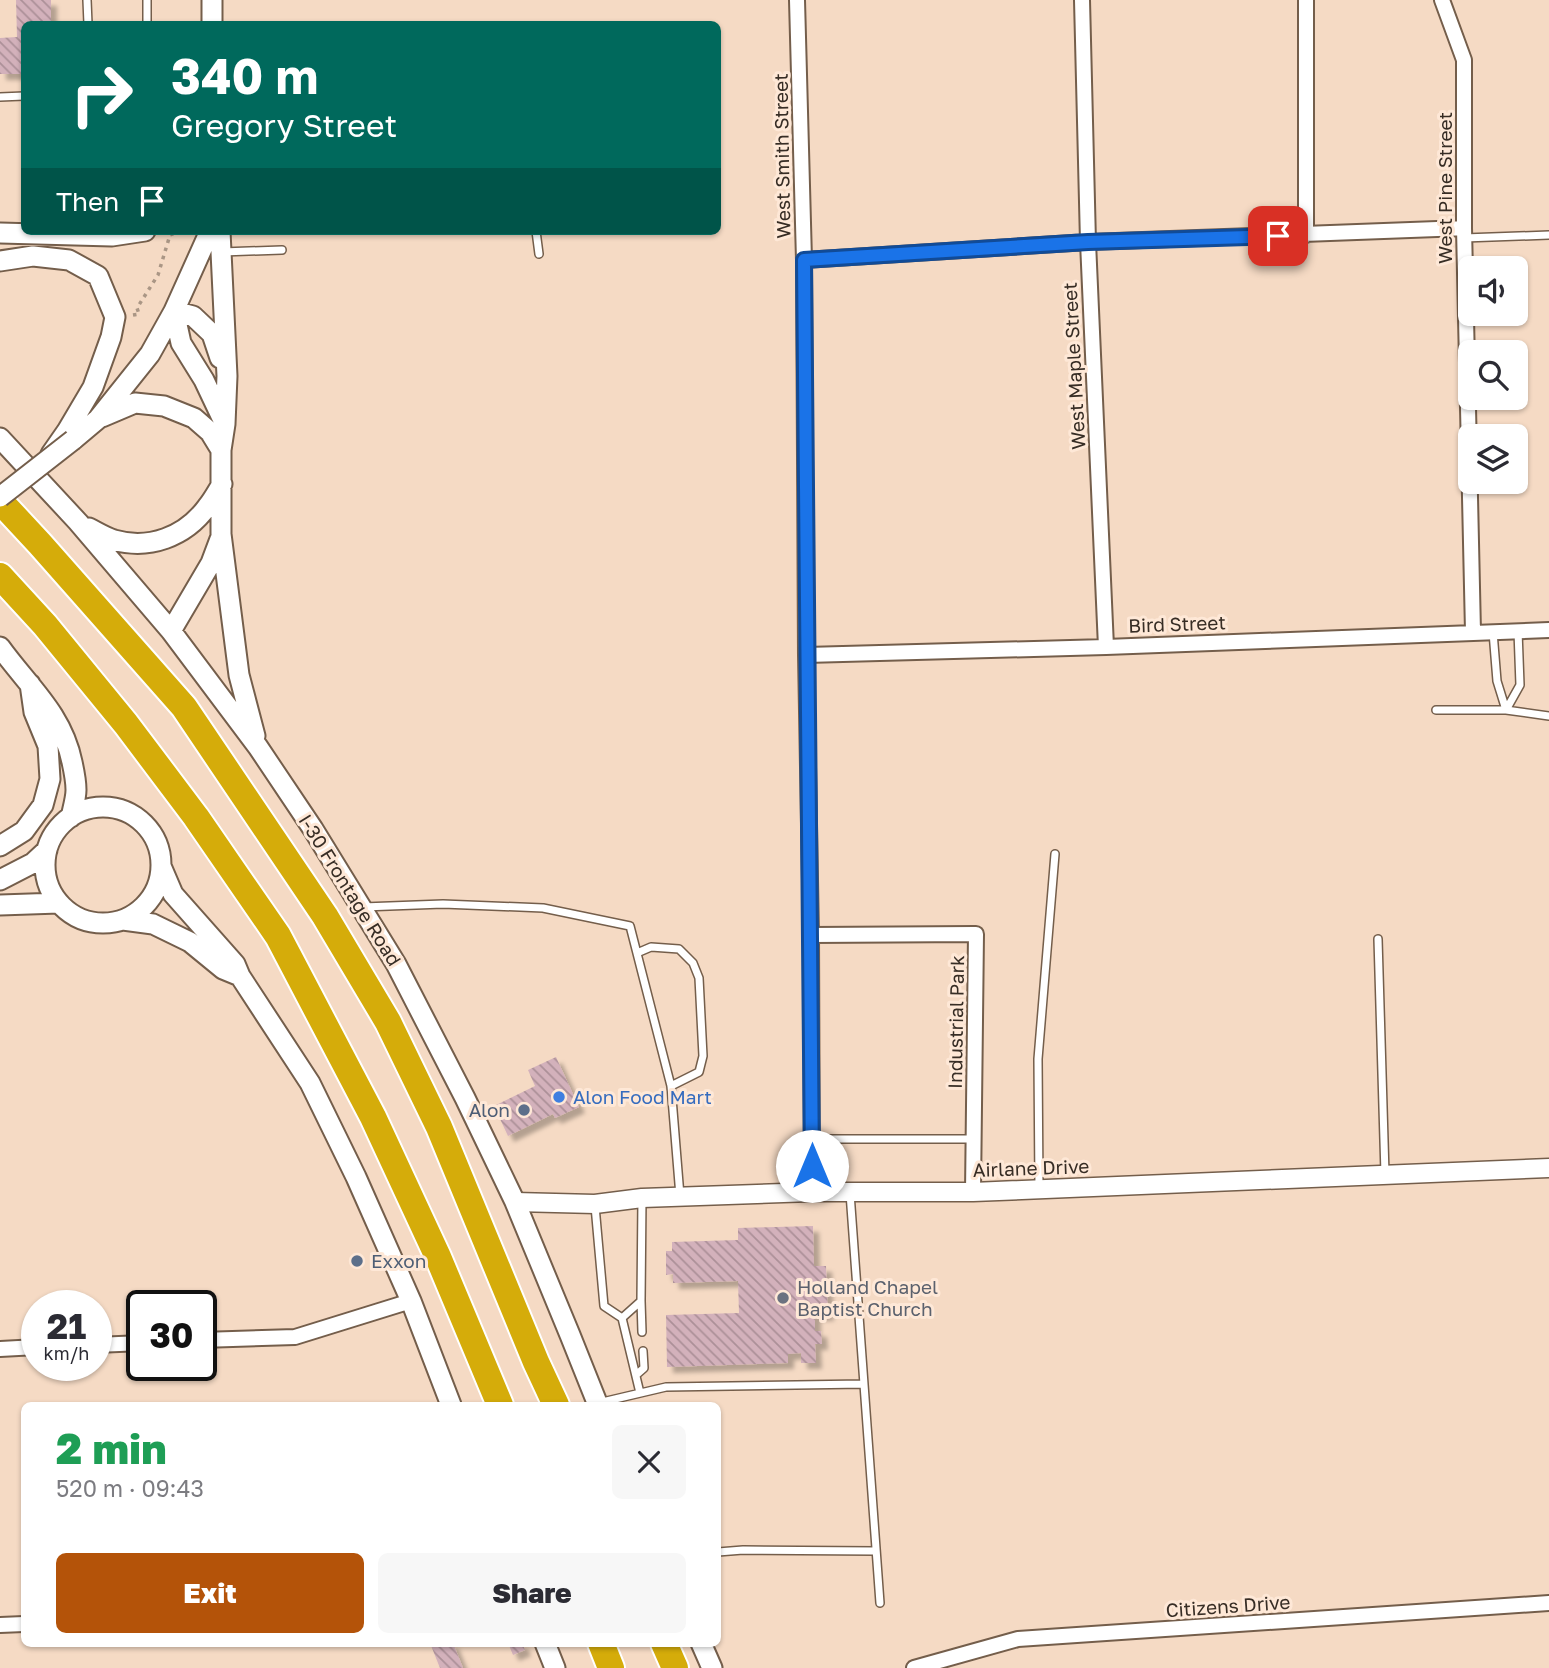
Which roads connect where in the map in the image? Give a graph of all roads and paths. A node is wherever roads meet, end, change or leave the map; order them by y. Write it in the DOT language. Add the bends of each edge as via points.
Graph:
graph roads {
  1 [pos="87,0"];
  2 [pos="147,0"];
  3 [pos="212,0"];
  4 [pos="797,0"];
  5 [pos="1082,0"];
  6 [pos="1307,0"];
  7 [pos="1442,0"];
  8 [pos="88,21"];
  9 [pos="147,21"];
  10 [pos="212,21"];
  11 [pos="21,96"];
  12 [pos="0,97"];
  13 [pos="0,233"];
  14 [pos="1464,233"];
  15 [pos="21,234"];
  16 [pos="74,235"];
  17 [pos="118,235"];
  18 [pos="172,235"];
  19 [pos="209,235"];
  20 [pos="220,235"];
  21 [pos="537,235"];
  22 [pos="1306,235"];
  23 [pos="1549,235"];
  24 [pos="1088,242"];
  25 [pos="282,250"];
  26 [pos="222,252"];
  27 [pos="539,254"];
  28 [pos="804,260"];
  29 [pos="0,261"];
  30 [pos="174,312"];
  31 [pos="131,315"];
  32 [pos="227,376"];
  33 [pos="98,419"];
  34 [pos="225,424"];
  35 [pos="0,438"];
  36 [pos="221,450"];
  37 [pos="47,460"];
  38 [pos="222,484"];
  39 [pos="2,499"];
  40 [pos="78,522"];
  41 [pos="221,534"];
  42 [pos="0,576"];
  43 [pos="1549,630"];
  44 [pos="171,631"];
  45 [pos="1493,631"];
  46 [pos="1518,631"];
  47 [pos="1473,632"];
  48 [pos="0,647"];
  49 [pos="1106,647"];
  50 [pos="806,655"];
  51 [pos="30,683"];
  52 [pos="1436,710"];
  53 [pos="1506,710"];
  54 [pos="1549,716"];
  55 [pos="258,747"];
  56 [pos="71,817"];
  57 [pos="0,846"];
  58 [pos="47,850"];
  59 [pos="1055,854"];
  60 [pos="161,866"];
  61 [pos="0,880"];
  62 [pos="59,903"];
  63 [pos="0,905"];
  64 [pos="361,907"];
  65 [pos="122,920"];
  66 [pos="811,935"];
  67 [pos="1378,939"];
  68 [pos="637,953"];
  69 [pos="240,976"];
  70 [pos="671,1086"];
  71 [pos="812,1139"];
  72 [pos="974,1139"];
  73 [pos="1549,1168"];
  74 [pos="1385,1175"];
  75 [pos="1039,1189"];
  76 [pos="812,1192"];
  77 [pos="850,1192"];
  78 [pos="973,1192"];
  79 [pos="680,1197"];
  80 [pos="642,1198"];
  81 [pos="515,1202"];
  82 [pos="595,1204"];
  83 [pos="411,1301"];
  84 [pos="641,1301"];
  85 [pos="622,1318"];
  86 [pos="642,1332"];
  87 [pos="217,1339"];
  88 [pos="21,1348"];
  89 [pos="0,1349"];
  90 [pos="643,1351"];
  91 [pos="636,1375"];
  92 [pos="864,1384"];
  93 [pos="640,1393"];
  94 [pos="630,1396"];
  95 [pos="451,1402"];
  96 [pos="499,1402"];
  97 [pos="555,1402"];
  98 [pos="596,1402"];
  99 [pos="605,1402"];
  100 [pos="632,1402"];
  101 [pos="876,1551"];
  102 [pos="721,1552"];
  103 [pos="880,1603"];
  104 [pos="1549,1603"];
  105 [pos="21,1624"];
  106 [pos="0,1625"];
  107 [pos="547,1647"];
  108 [pos="603,1647"];
  109 [pos="666,1647"];
  110 [pos="703,1647"];
  111 [pos="555,1668"];
  112 [pos="611,1668"];
  113 [pos="675,1668"];
  114 [pos="712,1668"];
  115 [pos="914,1668"];
  1 -- 8 [label="lane"];
  2 -- 9 [label="lane"];
  3 -- 10 [label="main road"];
  4 -- 28 [label="street, West Smith Street"];
  5 -- 24 [label="street, West Maple Street"];
  6 -- 22 [label="street"];
  7 -- 14 [label="street, West Pine Street" via="1464,60"];
  11 -- 12 [label="lane"];
  13 -- 15 [label="main road"];
  14 -- 22 [label="street"];
  14 -- 23 [label="lane"];
  14 -- 47 [label="street, West Pine Street"];
  16 -- 17 [label="main road"];
  18 -- 31 [label="path" via="158,275 137,308 139,314"];
  19 -- 30 [label="main road"];
  20 -- 26 [label="main road"];
  21 -- 27 [label="lane"];
  22 -- 24 [label="street"];
  24 -- 28 [label="street"];
  24 -- 49 [label="street, West Maple Street"];
  25 -- 26 [label="lane"];
  26 -- 32 [label="main road"];
  28 -- 50 [label="street, West Smith Street"];
  29 -- 37 [label="main road" via="33,256 69,260 98,276 115,317 93,387"];
  30 -- 32 [label="main road" via="193,316 212,334"];
  30 -- 33 [label="main road" via="150,354"];
  30 -- 34 [label="main road" via="181,343"];
  32 -- 34 [label="main road"];
  33 -- 36 [label="main road" via="135,403 164,406 194,418"];
  33 -- 37 [label="main road, bridge"];
  34 -- 36 [label="main road"];
  35 -- 40 [label="main road, I-30 Frontage Road"];
  36 -- 38 [label="main road"];
  37 -- 39 [label="main road, bridge"];
  38 -- 40 [label="main road" via="187,529 149,543 123,542"];
  38 -- 41 [label="main road"];
  39 -- 97 [label="highway" via="184,707 325,916 388,1022 439,1127"];
  40 -- 44 [label="main road, I-30 Frontage Road"];
  41 -- 44 [label="main road" via="211,563"];
  41 -- 55 [label="main road" via="239,675"];
  42 -- 96 [label="highway" via="126,724 278,936 373,1117"];
  43 -- 46 [label="street, Bird Street"];
  44 -- 55 [label="main road, I-30 Frontage Road"];
  45 -- 46 [label="street, Bird Street"];
  45 -- 47 [label="street, Bird Street"];
  45 -- 53 [label="lane" via="1497,681"];
  46 -- 53 [label="lane" via="1520,685"];
  47 -- 49 [label="street, Bird Street"];
  48 -- 51 [label="main road"];
  49 -- 50 [label="street, Bird Street"];
  50 -- 66 [label="street, West Smith Street"];
  51 -- 56 [label="main road" via="50,709 70,751 76,789"];
  51 -- 57 [label="main road" via="34,712 48,746 50,779 43,805 24,831"];
  52 -- 53 [label="lane"];
  53 -- 54 [label="lane"];
  55 -- 64 [label="main road, I-30 Frontage Road"];
  56 -- 58 [label="main road" via="52,837"];
  56 -- 60 [label="main road" via="97,808 125,811 155,839"];
  58 -- 61 [label="main road"];
  58 -- 62 [label="main road" via="47,878"];
  59 -- 75 [label="lane" via="1038,1059"];
  60 -- 65 [label="main road" via="154,893 135,914"];
  60 -- 69 [label="main road" via="173,894 235,964"];
  62 -- 63 [label="main road"];
  62 -- 65 [label="main road" via="95,923"];
  64 -- 68 [label="lane" via="543,908 630,926"];
  64 -- 81 [label="main road, I-30 Frontage Road" via="396,964"];
  65 -- 69 [label="main road" via="153,923"];
  66 -- 71 [label="street, West Smith Street"];
  66 -- 72 [label="street, Industrial Park" via="976,934"];
  67 -- 74 [label="lane"];
  68 -- 70 [label="lane"];
  68 -- 70 [label="lane" via="652,947 680,949 693,962 699,978 703,1056 699,1072"];
  69 -- 83 [label="main road" via="310,1083"];
  70 -- 79 [label="lane"];
  71 -- 72 [label="lane"];
  71 -- 76 [label="street, West Smith Street"];
  72 -- 78 [label="street, Industrial Park"];
  73 -- 74 [label="street, Airlane Drive"];
  74 -- 75 [label="street, Airlane Drive"];
  75 -- 78 [label="street, Airlane Drive"];
  76 -- 77 [label="street, Airlane Drive"];
  76 -- 79 [label="street, Airlane Drive"];
  77 -- 78 [label="street, Airlane Drive"];
  77 -- 92 [label="lane"];
  79 -- 80 [label="street, Airlane Drive"];
  80 -- 82 [label="street, Airlane Drive"];
  80 -- 84 [label="lane"];
  81 -- 82 [label="street, Airlane Drive"];
  81 -- 98 [label="main road, I-30 Frontage Road"];
  82 -- 85 [label="lane" via="604,1306"];
  83 -- 87 [label="street" via="295,1337"];
  83 -- 95 [label="main road"];
  84 -- 85 [label="lane"];
  84 -- 86 [label="lane"];
  85 -- 91 [label="lane"];
  88 -- 89 [label="street"];
  90 -- 91 [label="lane" via="644,1367"];
  91 -- 93 [label="lane"];
  92 -- 93 [label="lane" via="666,1387"];
  92 -- 101 [label="lane"];
  93 -- 94 [label="lane"];
  94 -- 99 [label="lane"];
  94 -- 100 [label="lane"];
  101 -- 102 [label="lane"];
  101 -- 103 [label="lane"];
  104 -- 115 [label="street, Citizens Drive" via="1018,1639"];
  105 -- 106 [label="street"];
  107 -- 111 [label="main road"];
  108 -- 112 [label="highway"];
  109 -- 113 [label="highway"];
  110 -- 114 [label="main road"];
}
